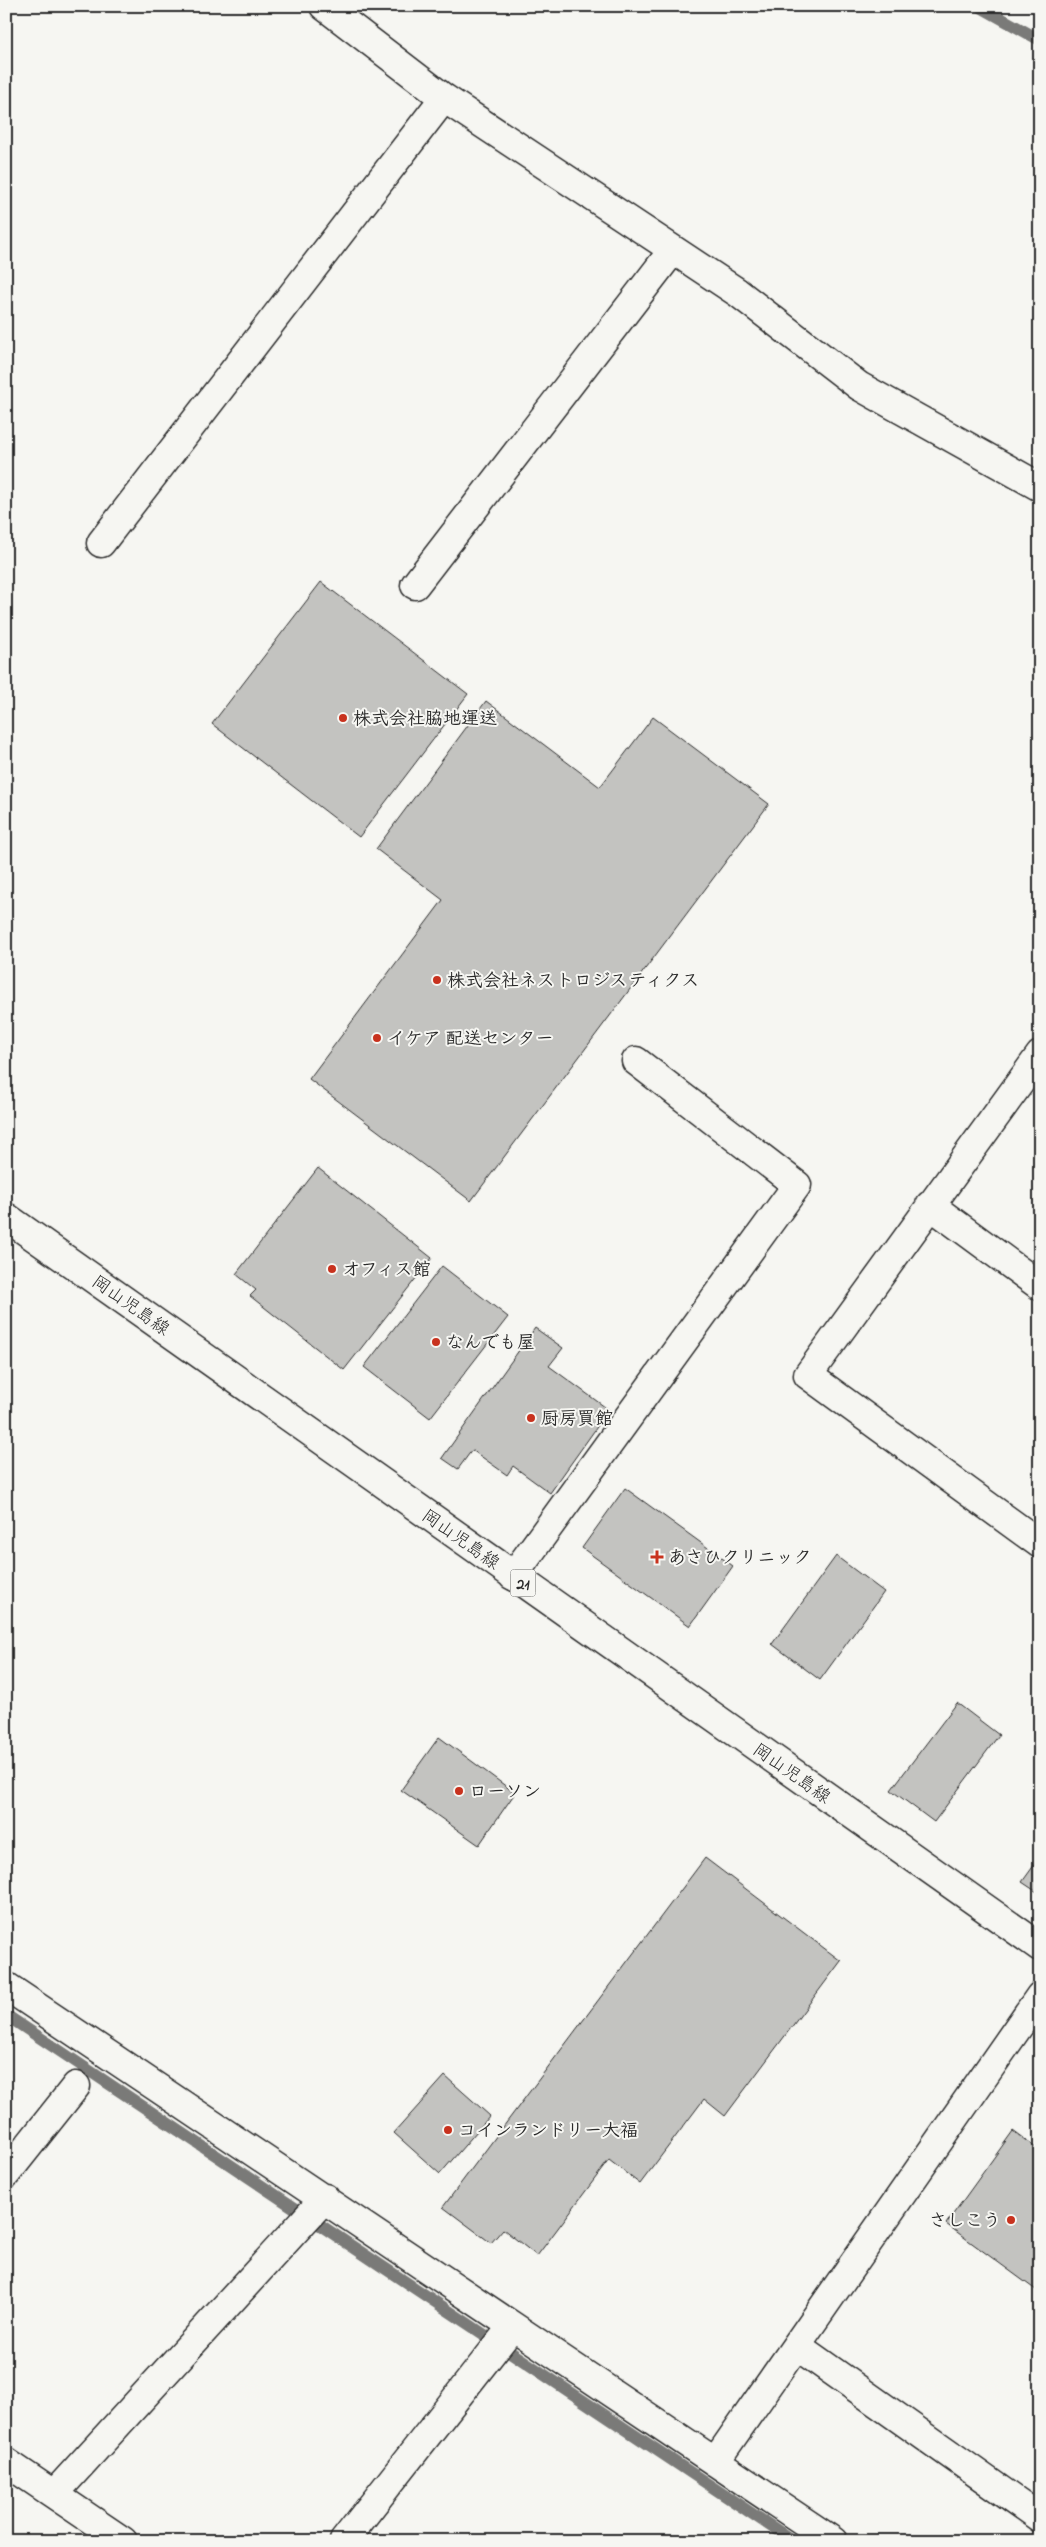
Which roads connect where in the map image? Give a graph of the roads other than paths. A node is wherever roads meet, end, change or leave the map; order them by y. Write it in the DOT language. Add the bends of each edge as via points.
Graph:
graph roads {
  1 [pos="324,6"];
  2 [pos="444,98"];
  3 [pos="673,250"];
  4 [pos="1040,487"];
  5 [pos="101,543"];
  6 [pos="415,585"];
  7 [pos="1040,1055"];
  8 [pos="636,1061"];
  9 [pos="930,1205"];
  10 [pos="6,1217"];
  11 [pos="1040,1286"];
  12 [pos="1040,1544"];
  13 [pos="513,1576"];
  14 [pos="1040,1947"];
  15 [pos="6,1986"];
  16 [pos="1040,1996"];
  17 [pos="76,2086"];
  18 [pos="6,2174"];
  19 [pos="315,2209"];
  20 [pos="504,2338"];
  21 [pos="797,2346"];
  22 [pos="6,2462"];
  23 [pos="715,2462"];
  24 [pos="54,2494"];
  25 [pos="1040,2518"];
  26 [pos="124,2541"];
  27 [pos="344,2541"];
  28 [pos="833,2541"];
  1 -- 2 [label="street"];
  2 -- 3 [label="street"];
  2 -- 5 [label="street"];
  3 -- 4 [label="street" via="737,292 859,386"];
  3 -- 6 [label="street"];
  7 -- 9 [label="street"];
  8 -- 13 [label="street" via="798,1185"];
  9 -- 11 [label="street"];
  9 -- 12 [label="street" via="808,1375"];
  10 -- 13 [label="street, 岡山児島線 / 21"];
  13 -- 14 [label="street, 岡山児島線 / 21"];
  15 -- 19 [label="street"];
  16 -- 21 [label="street"];
  17 -- 18 [label="street"];
  19 -- 20 [label="street"];
  19 -- 24 [label="street"];
  20 -- 23 [label="street"];
  20 -- 27 [label="street"];
  21 -- 23 [label="street"];
  21 -- 25 [label="street"];
  22 -- 24 [label="street"];
  23 -- 28 [label="street"];
  24 -- 26 [label="street"];
}
